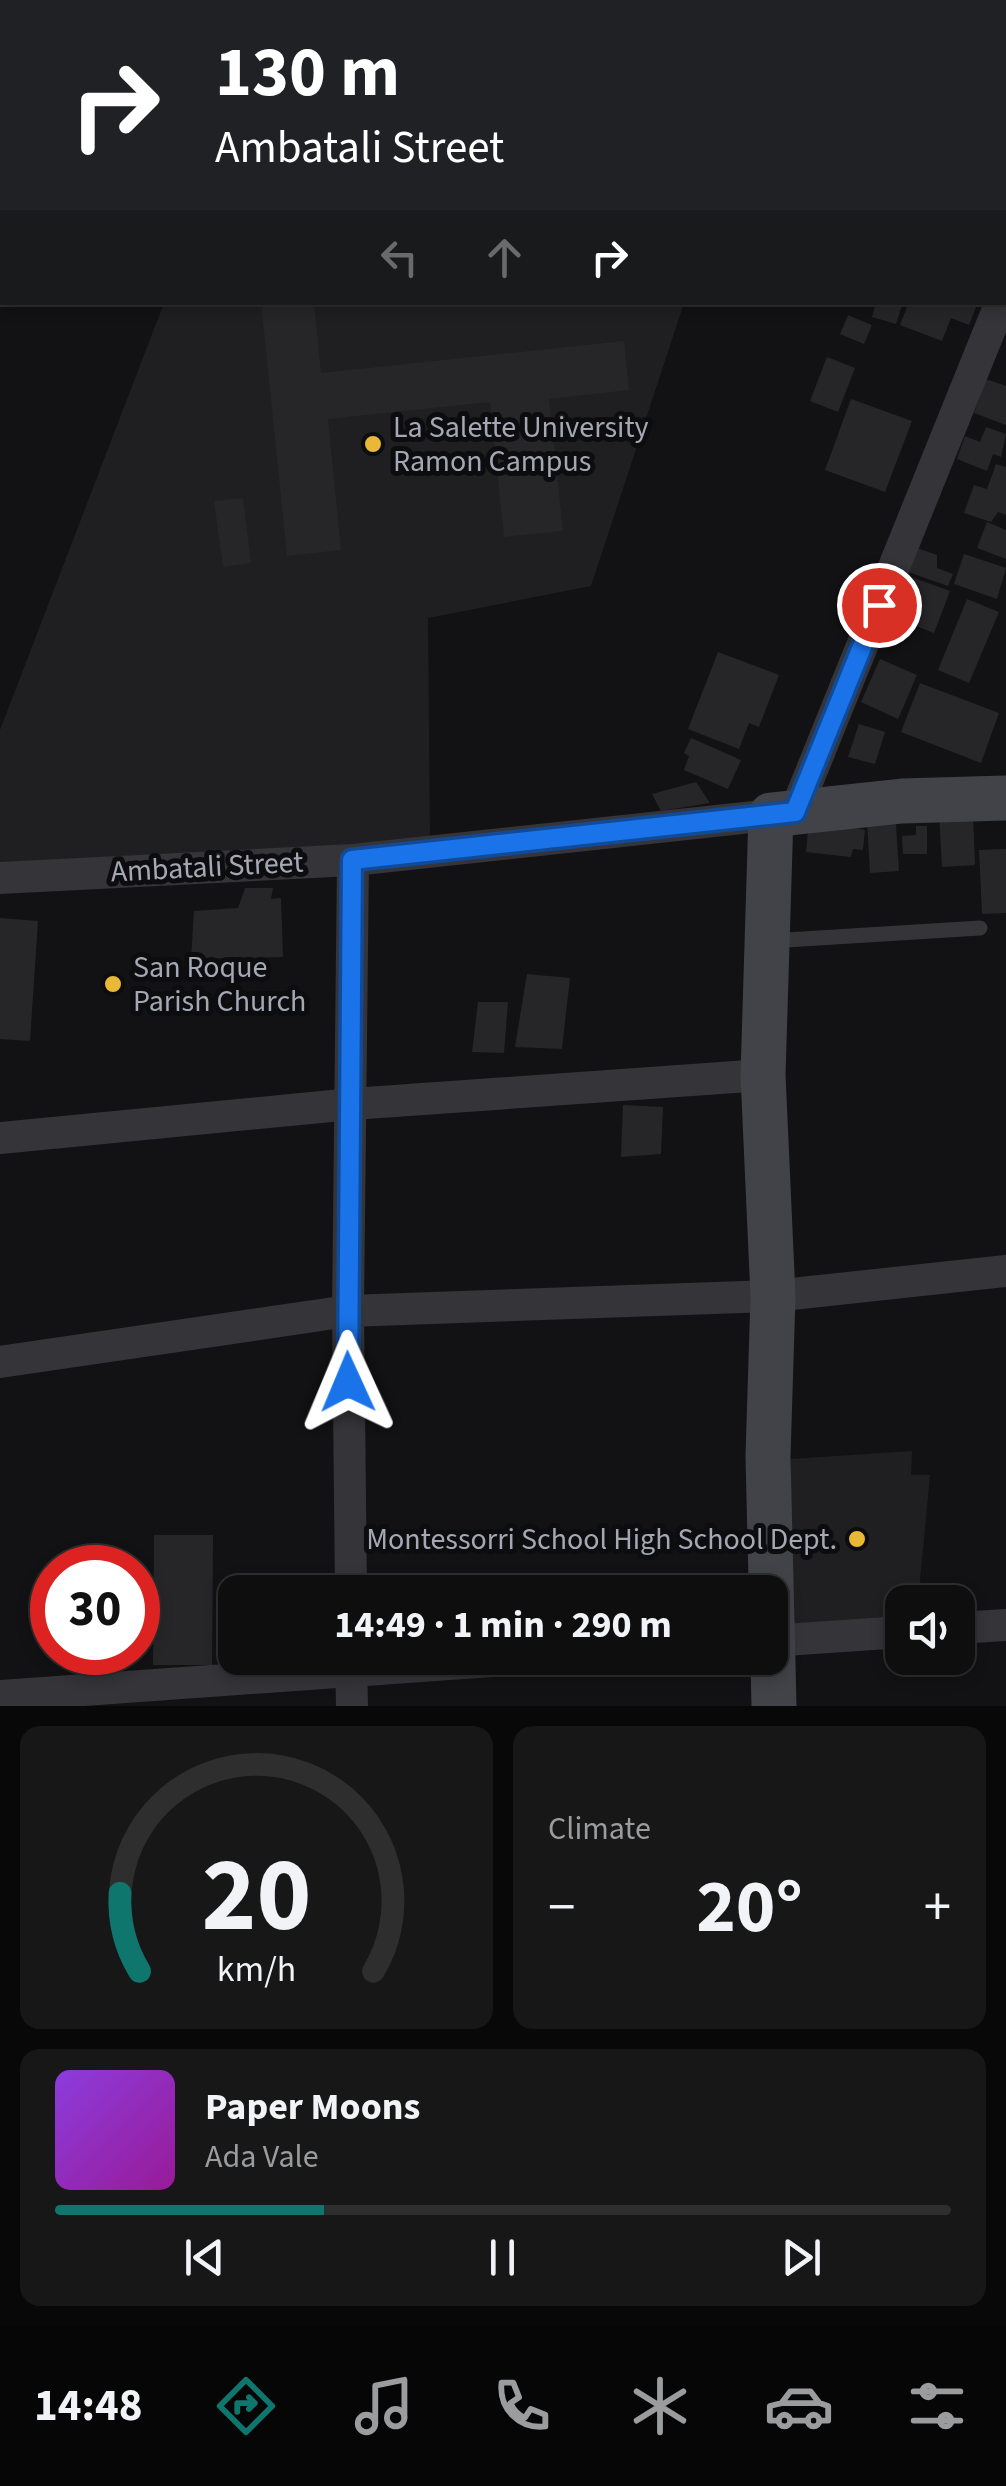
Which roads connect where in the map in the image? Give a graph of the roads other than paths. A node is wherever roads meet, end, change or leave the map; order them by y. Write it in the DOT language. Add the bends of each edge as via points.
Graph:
graph roads {
  1 [pos="1000,305"];
  2 [pos="1006,798"];
  3 [pos="783,814"];
  4 [pos="352,860"];
  5 [pos="0,878"];
  6 [pos="980,928"];
  7 [pos="766,941"];
  8 [pos="763,1075"];
  9 [pos="352,1104"];
  10 [pos="0,1138"];
  11 [pos="1006,1270"];
  12 [pos="773,1296"];
  13 [pos="348,1311"];
  14 [pos="0,1362"];
  15 [pos="350,1575"];
  16 [pos="771,1575"];
  17 [pos="1006,1625"];
  18 [pos="975,1627"];
  19 [pos="885,1633"];
  20 [pos="788,1639"];
  21 [pos="230,1675"];
  22 [pos="351,1675"];
  23 [pos="773,1675"];
  24 [pos="0,1696"];
  25 [pos="352,1706"];
  26 [pos="774,1706"];
  1 -- 3 [label="street"];
  2 -- 3 [label="street"];
  3 -- 4 [label="street, Ambatali Street"];
  3 -- 7 [label="street"];
  4 -- 5 [label="street, Ambatali Street"];
  4 -- 9 [label="street"];
  6 -- 7 [label="lane"];
  7 -- 8 [label="street"];
  8 -- 9 [label="street"];
  8 -- 12 [label="street"];
  9 -- 10 [label="street"];
  9 -- 13 [label="street"];
  11 -- 12 [label="street"];
  12 -- 13 [label="street"];
  12 -- 16 [label="street"];
  13 -- 14 [label="street"];
  13 -- 15 [label="street"];
  17 -- 18 [label="street"];
  19 -- 20 [label="street"];
  21 -- 24 [label="street"];
  22 -- 25 [label="street"];
  23 -- 26 [label="street"];
}
